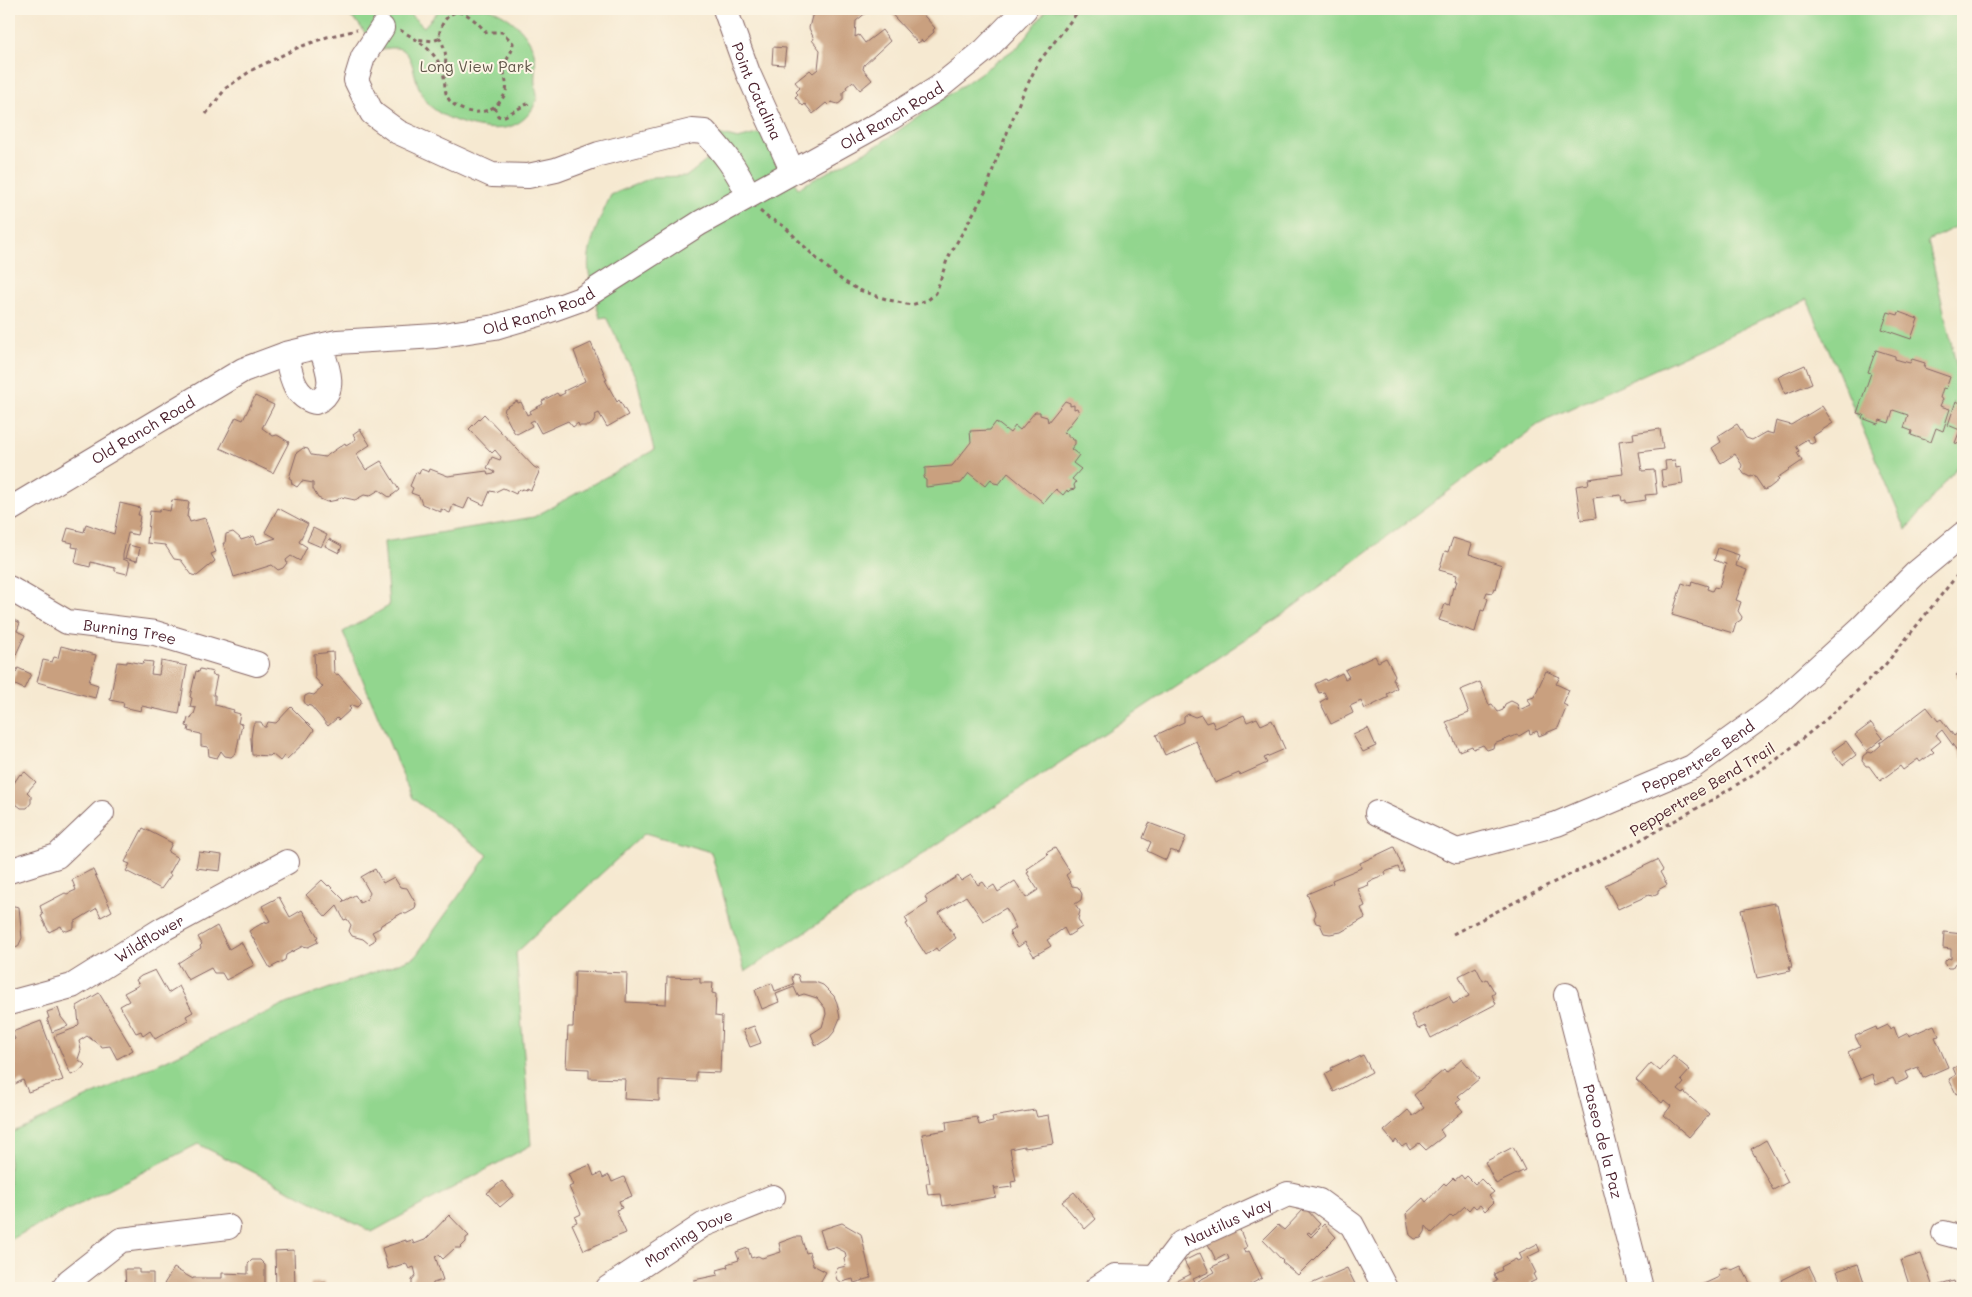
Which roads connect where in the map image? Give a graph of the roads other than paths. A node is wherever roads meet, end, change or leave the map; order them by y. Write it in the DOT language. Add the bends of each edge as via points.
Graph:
graph roads {
  1 [pos="725,9"];
  2 [pos="1025,9"];
  3 [pos="382,28"];
  4 [pos="792,170"];
  5 [pos="748,194"];
  6 [pos="320,346"];
  7 [pos="286,354"];
  8 [pos="9,510"];
  9 [pos="1963,534"];
  10 [pos="9,588"];
  11 [pos="257,664"];
  12 [pos="102,813"];
  13 [pos="1378,813"];
  14 [pos="287,862"];
  15 [pos="9,871"];
  16 [pos="1566,995"];
  17 [pos="9,1003"];
  18 [pos="773,1197"];
  19 [pos="228,1227"];
  20 [pos="1156,1283"];
  21 [pos="64,1288"];
  22 [pos="608,1288"];
  23 [pos="1097,1288"];
  24 [pos="1385,1288"];
  25 [pos="1641,1288"];
  1 -- 4 [label="street, Point Catalina" via="748,73"];
  2 -- 4 [label="street, Old Ranch Road" via="985,50 938,88"];
  3 -- 5 [label="street" via="363,57 356,80 372,113 398,132 492,175 528,176 556,170 599,154 704,132 738,172"];
  4 -- 5 [label="street, Old Ranch Road"];
  5 -- 6 [label="street, Old Ranch Road" via="581,299 540,314 495,327 436,336 337,342"];
  6 -- 7 [label="street, Old Ranch Road"];
  6 -- 7 [label="street" via="330,377 324,396 315,402 298,393"];
  7 -- 8 [label="street, Old Ranch Road" via="243,370"];
  9 -- 13 [label="street, Peppertree Bend" via="1916,573 1771,710 1692,767 1557,824 1457,851"];
  10 -- 11 [label="street, Burning Tree" via="67,622 155,634"];
  12 -- 15 [label="street" via="57,856"];
  14 -- 17 [label="street, Wildflower" via="163,929 72,986"];
  16 -- 25 [label="street, Paseo de la Paz"];
  18 -- 22 [label="street, Morning Dove" via="703,1225"];
  19 -- 21 [label="street" via="121,1240"];
  20 -- 23 [label="street, Nautilus Way" via="1115,1276"];
  20 -- 24 [label="street, Nautilus Way" via="1181,1243 1288,1194 1319,1201 1352,1225"];
}
